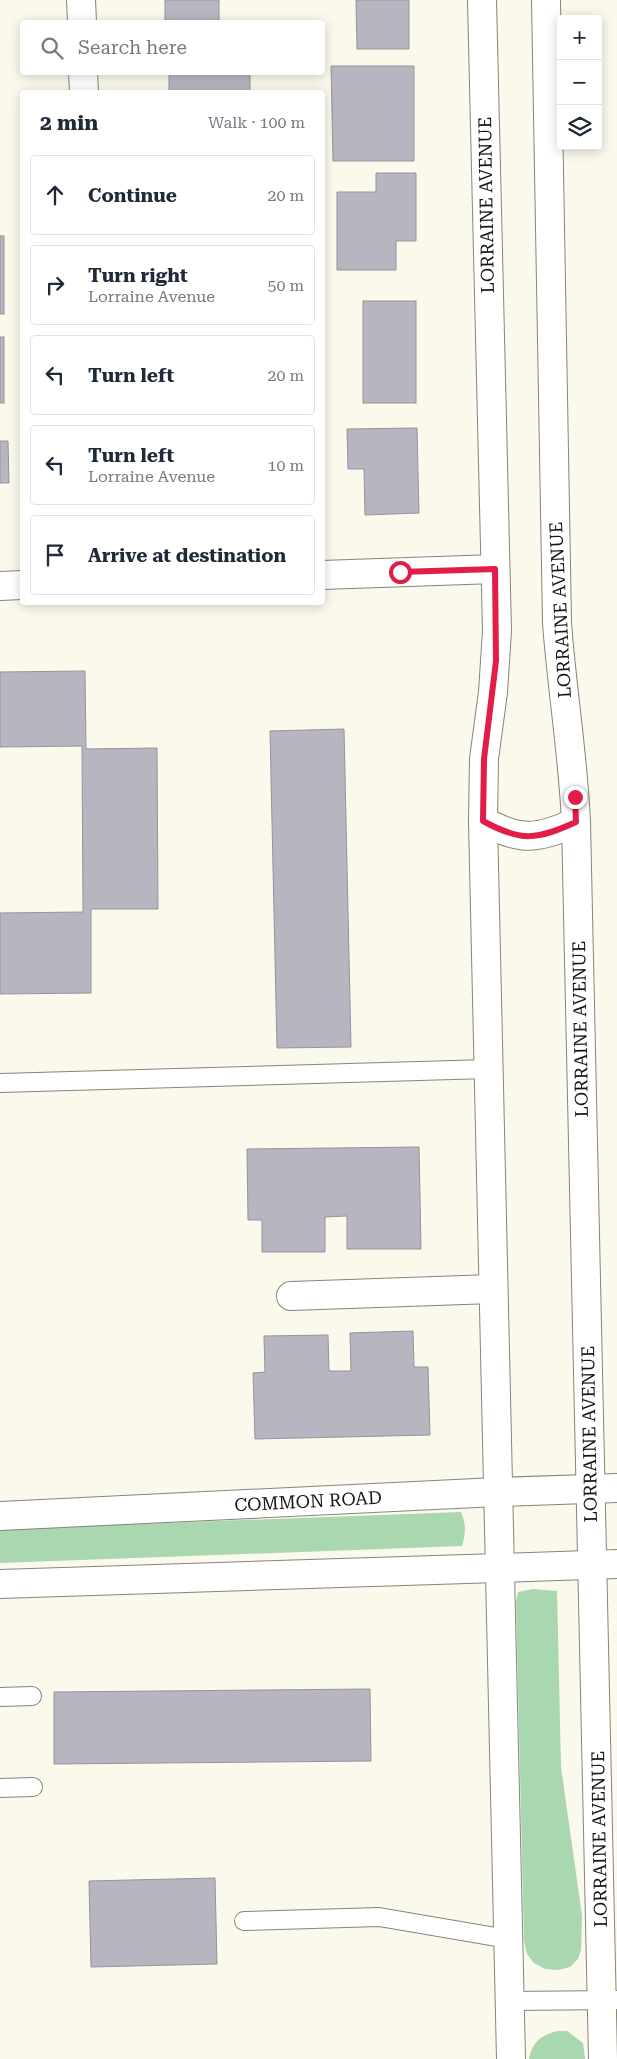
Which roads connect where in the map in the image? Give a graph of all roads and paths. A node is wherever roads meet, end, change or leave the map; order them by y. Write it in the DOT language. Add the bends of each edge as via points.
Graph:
graph roads {
  1 [pos="81,0"];
  2 [pos="482,0"];
  3 [pos="546,0"];
  4 [pos="82,20"];
  5 [pos="83,75"];
  6 [pos="84,90"];
  7 [pos="495,569"];
  8 [pos="325,575"];
  9 [pos="20,585"];
  10 [pos="0,586"];
  11 [pos="483,821"];
  12 [pos="576,822"];
  13 [pos="488,1070"];
  14 [pos="0,1084"];
  15 [pos="493,1289"];
  16 [pos="291,1296"];
  17 [pos="617,1488"];
  18 [pos="590,1489"];
  19 [pos="497,1492"];
  20 [pos="0,1516"];
  21 [pos="605,1564"];
  22 [pos="498,1568"];
  23 [pos="0,1584"];
  24 [pos="32,1696"];
  25 [pos="0,1697"];
  26 [pos="0,1788"];
  27 [pos="33,1788"];
  28 [pos="244,1921"];
  29 [pos="508,1940"];
  30 [pos="610,2000"];
  31 [pos="509,2001"];
  32 [pos="510,2059"];
  33 [pos="603,2059"];
  1 -- 4 [label="street"];
  2 -- 7 [label="street, LORRAINE AVENUE"];
  3 -- 12 [label="street, LORRAINE AVENUE" via="557,623"];
  5 -- 6 [label="street"];
  7 -- 8 [label="street"];
  7 -- 11 [label="street, LORRAINE AVENUE" via="496,661 484,759"];
  9 -- 10 [label="street"];
  11 -- 12 [label="street" via="504,832 521,836 548,834"];
  11 -- 13 [label="street, LORRAINE AVENUE"];
  12 -- 18 [label="street, LORRAINE AVENUE"];
  13 -- 14 [label="lane"];
  13 -- 15 [label="street, LORRAINE AVENUE"];
  15 -- 16 [label="street"];
  15 -- 19 [label="street, LORRAINE AVENUE"];
  17 -- 18 [label="street, COMMON ROAD"];
  18 -- 19 [label="street, COMMON ROAD"];
  18 -- 21 [label="street, LORRAINE AVENUE"];
  19 -- 20 [label="street, COMMON ROAD"];
  19 -- 22 [label="street, LORRAINE AVENUE"];
  21 -- 22 [label="street"];
  21 -- 30 [label="street, LORRAINE AVENUE"];
  22 -- 23 [label="street"];
  22 -- 29 [label="street, LORRAINE AVENUE"];
  24 -- 25 [label="lane"];
  26 -- 27 [label="lane"];
  28 -- 29 [label="lane" via="379,1917"];
  29 -- 31 [label="street, LORRAINE AVENUE"];
  30 -- 31 [label="lane"];
  30 -- 33 [label="street, LORRAINE AVENUE"];
  31 -- 32 [label="street, LORRAINE AVENUE"];
}
